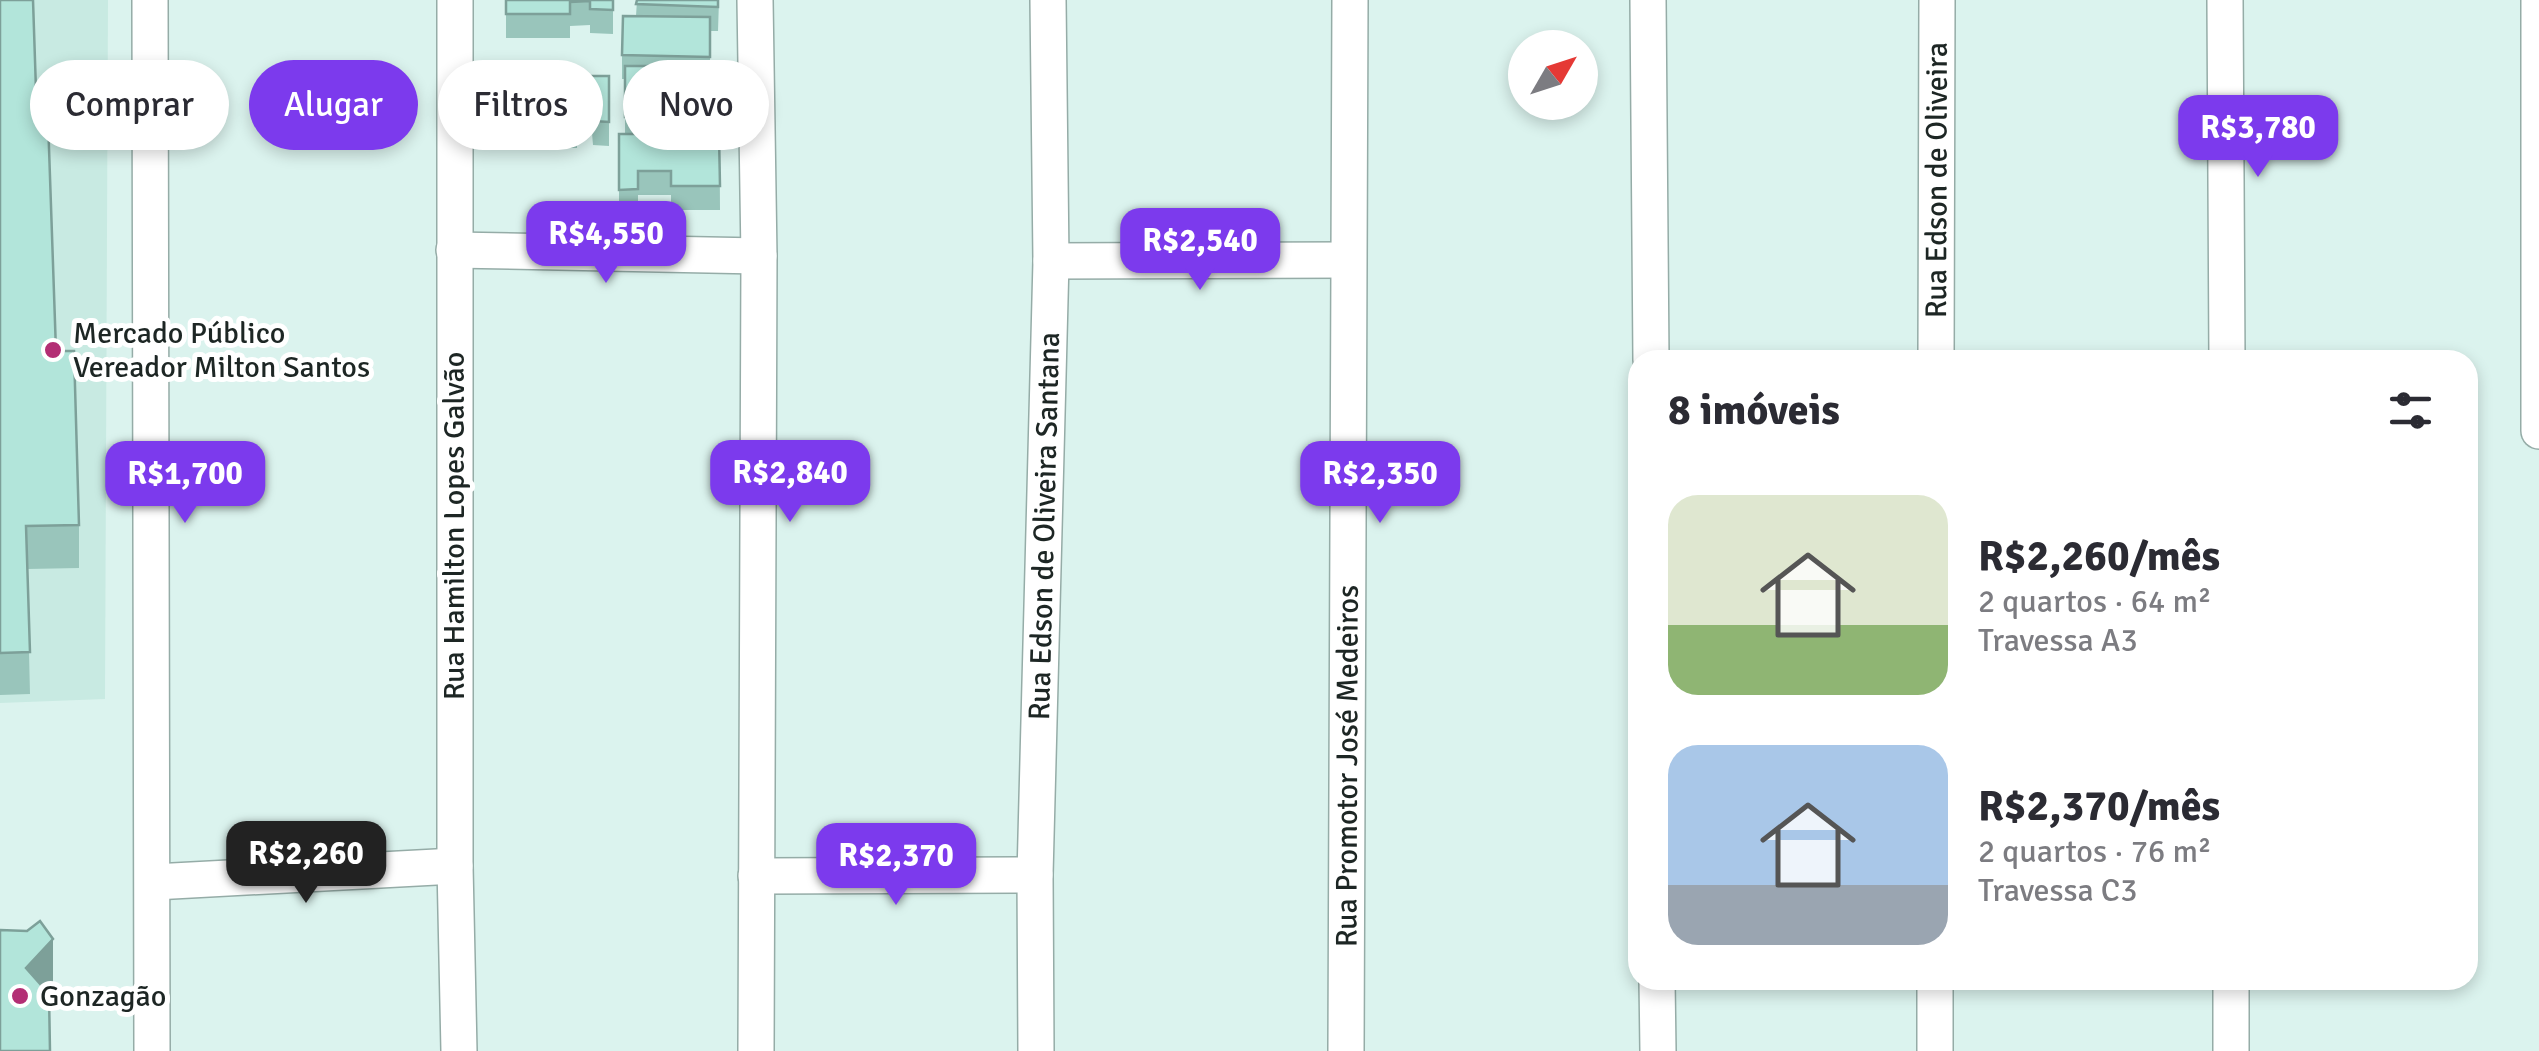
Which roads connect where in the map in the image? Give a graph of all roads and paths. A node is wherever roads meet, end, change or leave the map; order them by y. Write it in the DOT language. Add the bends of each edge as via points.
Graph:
graph roads {
  1 [pos="150,0"];
  2 [pos="456,0"];
  3 [pos="755,0"];
  4 [pos="1048,0"];
  5 [pos="1350,0"];
  6 [pos="1648,0"];
  7 [pos="1937,0"];
  8 [pos="2225,0"];
  9 [pos="2539,0"];
  10 [pos="454,250"];
  11 [pos="759,256"];
  12 [pos="1348,260"];
  13 [pos="1052,261"];
  14 [pos="1651,350"];
  15 [pos="1936,350"];
  16 [pos="2227,350"];
  17 [pos="2539,431"];
  18 [pos="454,866"];
  19 [pos="1035,874"];
  20 [pos="756,876"];
  21 [pos="154,882"];
  22 [pos="1657,990"];
  23 [pos="1936,990"];
  24 [pos="2231,990"];
  25 [pos="152,1051"];
  26 [pos="459,1051"];
  27 [pos="756,1051"];
  28 [pos="1036,1051"];
  29 [pos="1346,1051"];
  30 [pos="1658,1051"];
  31 [pos="1936,1051"];
  32 [pos="2232,1051"];
  1 -- 21 [label="street"];
  2 -- 10 [label="street, Rua Hamilton Lopes Galvão"];
  3 -- 11 [label="street"];
  4 -- 13 [label="street, Rua Edson de Oliveira Santana"];
  5 -- 12 [label="street, Rua Promotor José Medeiros"];
  6 -- 14 [label="street"];
  7 -- 15 [label="street, Rua Edson de Oliveira"];
  8 -- 16 [label="street"];
  9 -- 17 [label="street"];
  10 -- 11 [label="street"];
  10 -- 18 [label="street, Rua Hamilton Lopes Galvão"];
  11 -- 20 [label="street"];
  12 -- 13 [label="street"];
  12 -- 29 [label="street, Rua Promotor José Medeiros"];
  13 -- 19 [label="street, Rua Edson de Oliveira Santana"];
  18 -- 21 [label="street"];
  18 -- 26 [label="street, Rua Hamilton Lopes Galvão"];
  19 -- 20 [label="street"];
  19 -- 28 [label="street, Rua Edson de Oliveira Santana"];
  20 -- 27 [label="street"];
  21 -- 25 [label="street"];
  22 -- 30 [label="street"];
  23 -- 31 [label="street"];
  24 -- 32 [label="street"];
}
